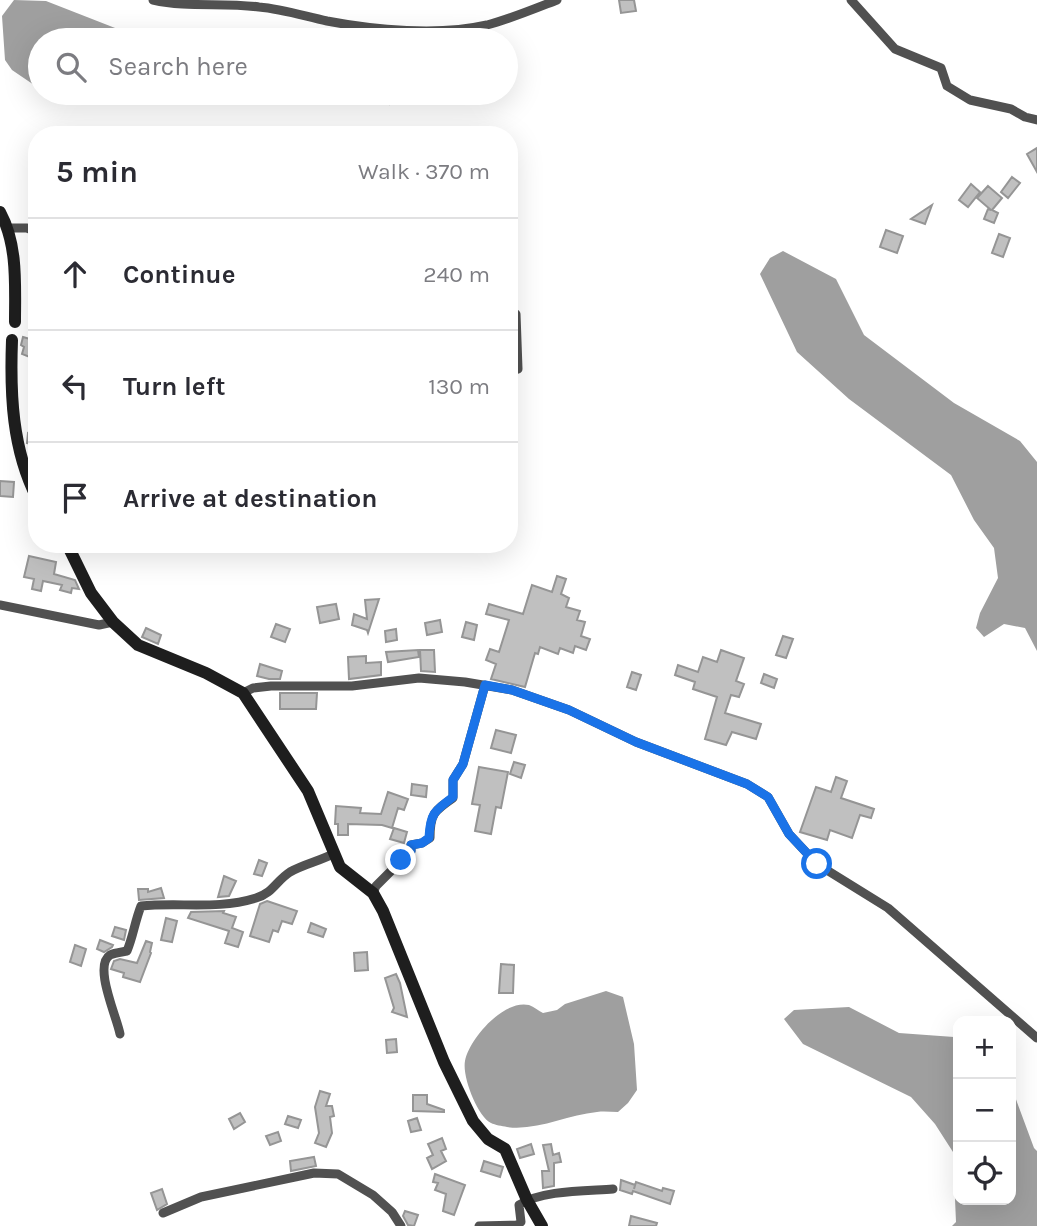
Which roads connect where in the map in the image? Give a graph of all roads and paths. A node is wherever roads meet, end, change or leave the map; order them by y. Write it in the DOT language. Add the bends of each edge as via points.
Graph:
graph roads {
  1 [pos="153,0"];
  2 [pos="557,0"];
  3 [pos="851,0"];
  4 [pos="381,28"];
  5 [pos="456,28"];
  6 [pos="1037,120"];
  7 [pos="0,212"];
  8 [pos="8,228"];
  9 [pos="28,228"];
  10 [pos="15,321"];
  11 [pos="12,340"];
  12 [pos="5,391"];
  13 [pos="28,474"];
  14 [pos="71,553"];
  15 [pos="1,606"];
  16 [pos="113,622"];
  17 [pos="485,685"];
  18 [pos="243,693"];
  19 [pos="335,853"];
  20 [pos="373,893"];
  21 [pos="120,1034"];
  22 [pos="1037,1038"];
  23 [pos="613,1189"];
  24 [pos="527,1200"];
  25 [pos="163,1213"];
  26 [pos="401,1226"];
  27 [pos="479,1226"];
  28 [pos="542,1226"];
  1 -- 4 [label="street" via="195,6 229,3"];
  2 -- 5 [label="street" via="486,25"];
  3 -- 6 [label="street" via="895,49 941,68 947,86 970,100"];
  7 -- 8 [label="street"];
  8 -- 9 [label="street"];
  8 -- 10 [label="street" via="15,266"];
  11 -- 12 [label="street"];
  12 -- 13 [label="street"];
  14 -- 16 [label="street" via="91,593"];
  15 -- 16 [label="street" via="99,625"];
  16 -- 18 [label="street" via="138,645"];
  17 -- 18 [label="street" via="419,678 352,686 271,686"];
  17 -- 20 [label="street" via="463,764 453,780 453,797 430,819 429,838 411,845 411,851"];
  17 -- 22 [label="street" via="569,710 768,797 789,834 817,864 888,908"];
  18 -- 19 [label="street" via="309,791"];
  19 -- 20 [label="street" via="340,867"];
  19 -- 21 [label="street" via="304,864 257,898 209,905 141,906 127,951 110,955 102,975"];
  20 -- 24 [label="street" via="473,1121 488,1139 505,1149"];
  23 -- 24 [label="street"];
  24 -- 27 [label="street" via="519,1205 521,1222 517,1225"];
  24 -- 28 [label="street"];
  25 -- 26 [label="street" via="201,1196 314,1173 338,1174 373,1195"];
}
